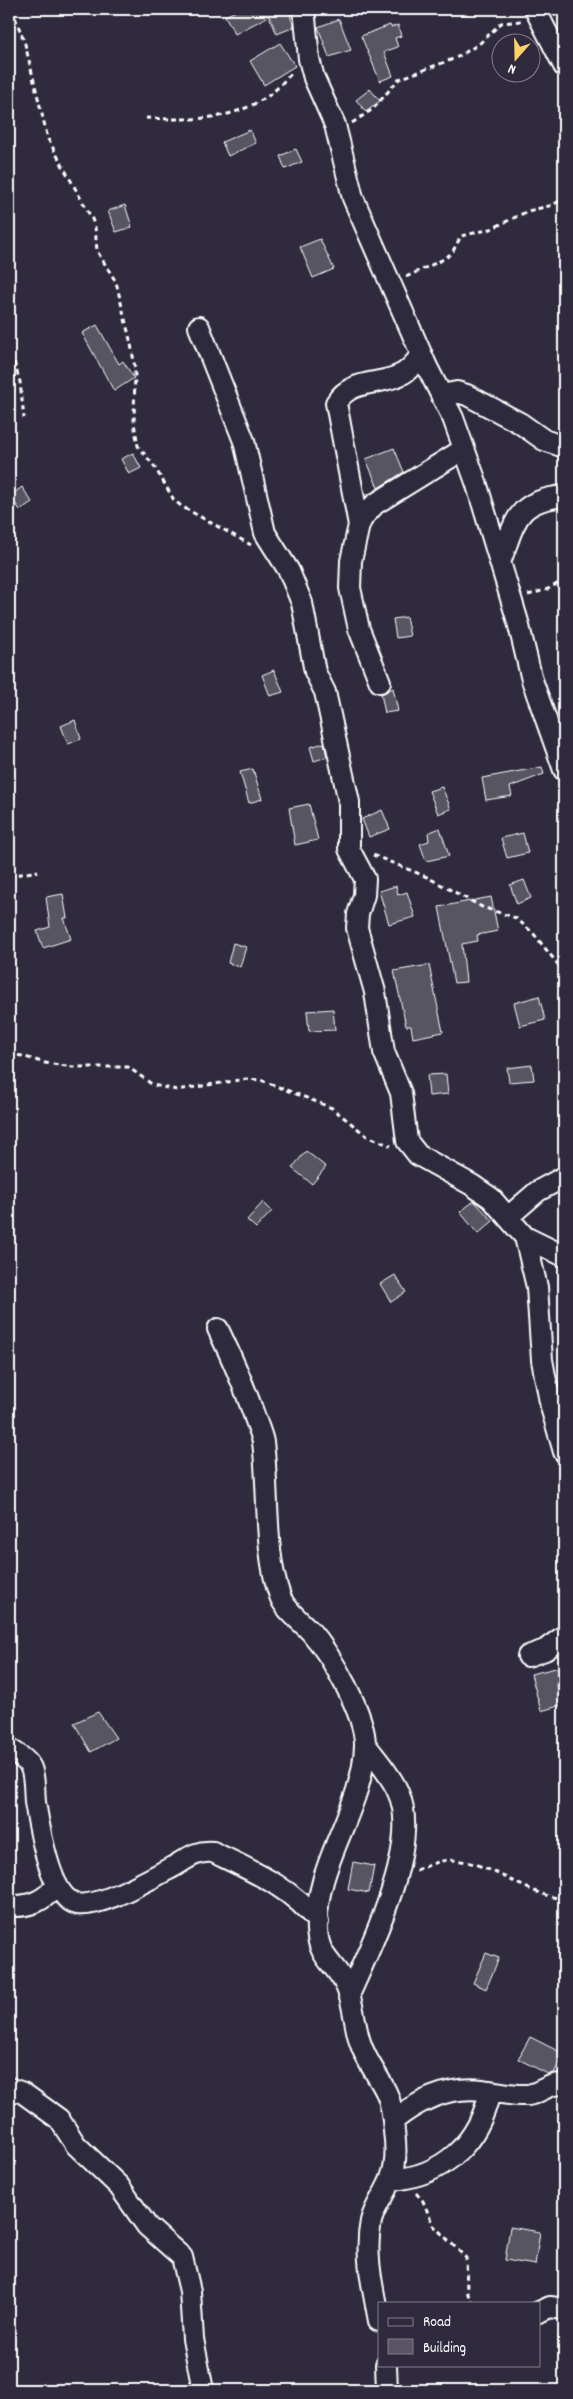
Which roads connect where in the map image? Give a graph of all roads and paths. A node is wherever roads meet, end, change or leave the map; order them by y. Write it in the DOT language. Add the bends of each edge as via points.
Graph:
graph roads {
  1 [pos="12,9"];
  2 [pos="302,9"];
  3 [pos="538,15"];
  4 [pos="309,59"];
  5 [pos="564,66"];
  6 [pos="146,118"];
  7 [pos="336,130"];
  8 [pos="564,198"];
  9 [pos="390,282"];
  10 [pos="199,327"];
  11 [pos="9,345"];
  12 [pos="422,355"];
  13 [pos="441,395"];
  14 [pos="24,418"];
  15 [pos="564,447"];
  16 [pos="464,449"];
  17 [pos="564,496"];
  18 [pos="358,525"];
  19 [pos="256,549"];
  20 [pos="500,562"];
  21 [pos="564,580"];
  22 [pos="511,599"];
  23 [pos="380,682"];
  24 [pos="564,770"];
  25 [pos="348,844"];
  26 [pos="38,871"];
  27 [pos="9,876"];
  28 [pos="564,972"];
  29 [pos="9,1054"];
  30 [pos="418,1155"];
  31 [pos="564,1177"];
  32 [pos="508,1217"];
  33 [pos="525,1237"];
  34 [pos="564,1256"];
  35 [pos="218,1329"];
  36 [pos="564,1452"];
  37 [pos="562,1643"];
  38 [pos="528,1656"];
  39 [pos="366,1744"];
  40 [pos="9,1748"];
  41 [pos="395,1879"];
  42 [pos="57,1885"];
  43 [pos="564,1899"];
  44 [pos="18,1906"];
  45 [pos="9,1918"];
  46 [pos="318,1922"];
  47 [pos="349,1995"];
  48 [pos="564,2084"];
  49 [pos="12,2086"];
  50 [pos="490,2092"];
  51 [pos="393,2120"];
  52 [pos="398,2179"];
  53 [pos="472,2302"];
  54 [pos="564,2309"];
  55 [pos="540,2312"];
  56 [pos="378,2316"];
  57 [pos="386,2366"];
  58 [pos="203,2390"];
  59 [pos="387,2390"];
  1 -- 19 [label="path" via="25,44 48,139 92,219 97,251 116,282 135,368 134,423 138,446 174,500"];
  2 -- 4 [label="street"];
  3 -- 5 [label="street"];
  3 -- 7 [label="path" via="501,23 479,44 456,58 399,79 366,115"];
  4 -- 6 [label="path" via="270,95 240,111 202,120"];
  4 -- 7 [label="street"];
  7 -- 9 [label="street" via="354,198"];
  8 -- 9 [label="path" via="491,229 461,236 446,258"];
  9 -- 12 [label="street"];
  10 -- 25 [label="street" via="244,441 265,533 289,571 302,603 315,672 325,692 349,802"];
  11 -- 14 [label="path" via="20,382"];
  12 -- 13 [label="street"];
  12 -- 18 [label="street" via="404,373 354,386 336,403"];
  13 -- 15 [label="street" via="456,392 467,395 520,423 544,440"];
  13 -- 16 [label="street"];
  16 -- 18 [label="street" via="375,504"];
  16 -- 20 [label="street"];
  17 -- 20 [label="street" via="545,498 527,506 515,522"];
  18 -- 23 [label="street" via="350,561 350,588 358,629"];
  20 -- 22 [label="street"];
  21 -- 22 [label="path" via="540,593"];
  22 -- 24 [label="street" via="532,680"];
  25 -- 28 [label="path" via="427,878 482,907 516,918 533,933"];
  25 -- 30 [label="street" via="364,879 364,895 356,923 376,992 384,1052 401,1093 407,1141"];
  26 -- 27 [label="path"];
  29 -- 30 [label="path" via="73,1067 128,1067 153,1085 177,1090 246,1079 261,1080 332,1108 367,1136"];
  30 -- 32 [label="street" via="491,1198"];
  31 -- 32 [label="street" via="538,1191"];
  32 -- 33 [label="street"];
  33 -- 34 [label="street"];
  33 -- 36 [label="street" via="537,1287 542,1360"];
  35 -- 39 [label="street" via="242,1382 262,1440 274,1577 281,1599 318,1641 337,1670 352,1700"];
  37 -- 38 [label="street"];
  39 -- 41 [label="street" via="398,1791 403,1810 406,1830"];
  39 -- 46 [label="street" via="359,1783 322,1887"];
  40 -- 42 [label="street" via="30,1766 42,1833"];
  41 -- 43 [label="path" via="449,1860 489,1870 549,1897"];
  41 -- 47 [label="street"];
  42 -- 44 [label="street" via="38,1902"];
  42 -- 46 [label="street" via="66,1898 76,1904 91,1904 170,1869 196,1852 213,1852 282,1887 298,1899"];
  44 -- 45 [label="street"];
  46 -- 47 [label="street" via="320,1948 346,1984"];
  47 -- 51 [label="street" via="361,2044 368,2063 388,2095"];
  48 -- 50 [label="street" via="554,2084 531,2094"];
  49 -- 58 [label="street" via="59,2119 76,2145 119,2186 147,2226 182,2257 190,2291 193,2339"];
  50 -- 51 [label="street" via="468,2089 434,2095"];
  50 -- 52 [label="street" via="480,2123 454,2158 428,2171"];
  51 -- 52 [label="street"];
  52 -- 53 [label="path" via="423,2201 433,2225 464,2254 467,2292"];
  52 -- 56 [label="street" via="372,2218 368,2240"];
  54 -- 55 [label="street" via="550,2307"];
  57 -- 59 [label="street"];
}
